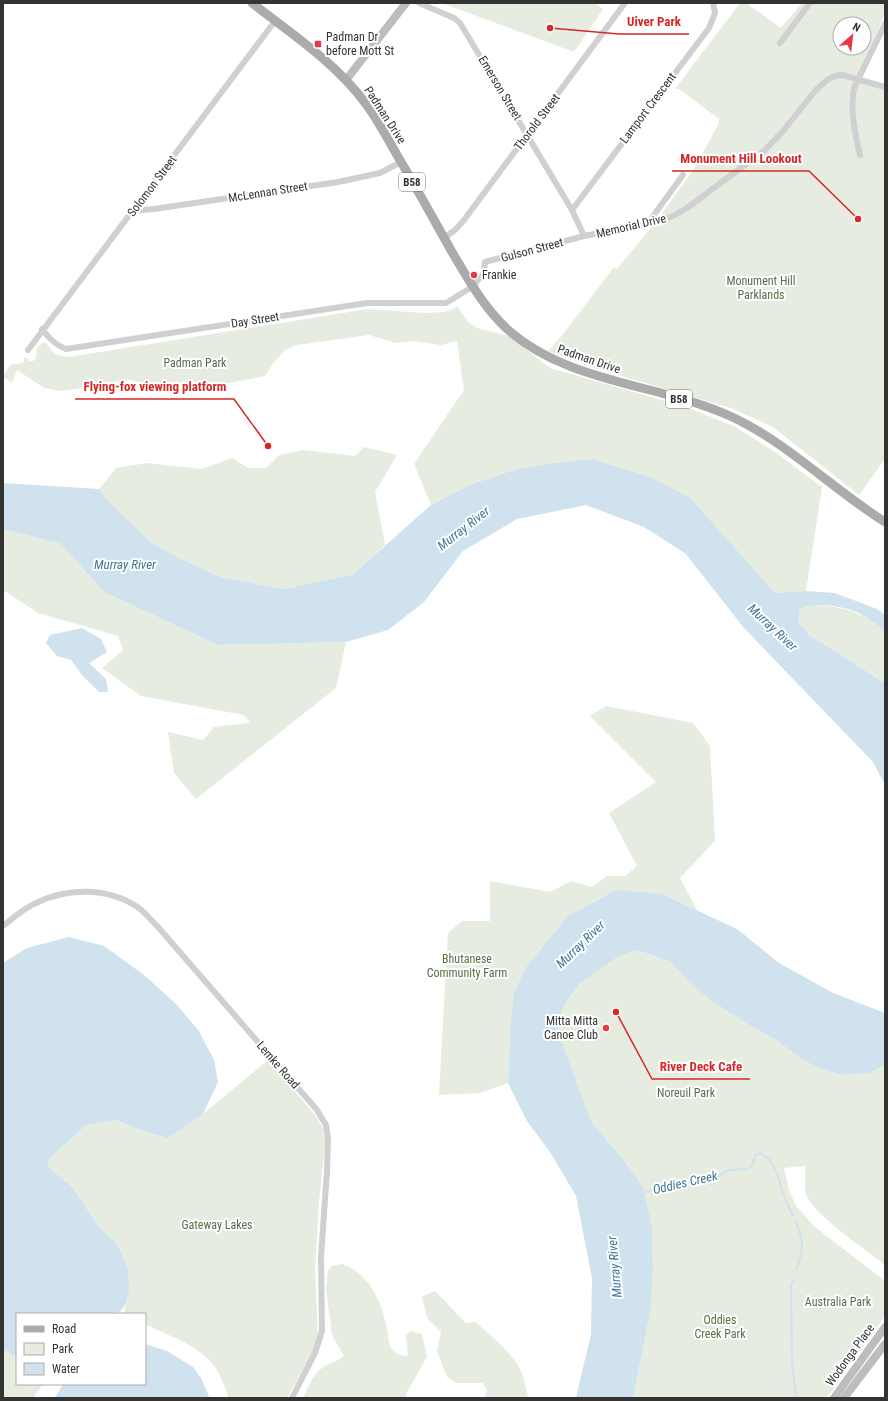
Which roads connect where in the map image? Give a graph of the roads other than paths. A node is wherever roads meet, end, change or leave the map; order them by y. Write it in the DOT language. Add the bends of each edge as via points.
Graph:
graph roads {
  1 [pos="252,3"];
  2 [pos="406,3"];
  3 [pos="419,3"];
  4 [pos="625,3"];
  5 [pos="713,3"];
  6 [pos="810,3"];
  7 [pos="275,21"];
  8 [pos="885,24"];
  9 [pos="780,43"];
  10 [pos="859,79"];
  11 [pos="346,80"];
  12 [pos="885,87"];
  13 [pos="527,135"];
  14 [pos="860,155"];
  15 [pos="401,162"];
  16 [pos="683,174"];
  17 [pos="572,210"];
  18 [pos="132,211"];
  19 [pos="648,223"];
  20 [pos="584,236"];
  21 [pos="444,238"];
  22 [pos="472,287"];
  23 [pos="42,330"];
  24 [pos="28,350"];
  25 [pos="885,522"];
  26 [pos="3,926"];
  27 [pos="885,1327"];
  28 [pos="885,1344"];
  29 [pos="292,1398"];
  30 [pos="834,1398"];
  31 [pos="844,1398"];
  1 -- 7 [label="main road, Padman Drive / B58"];
  2 -- 11 [label="main road"];
  3 -- 13 [label="street, Emerson Street" via="460,23"];
  4 -- 13 [label="street, Thorold Street"];
  5 -- 17 [label="street, Lamport Crescent" via="715,13 709,28"];
  6 -- 9 [label="street"];
  7 -- 11 [label="main road, Padman Drive / B58" via="324,59"];
  7 -- 18 [label="street, Solomon Street"];
  8 -- 10 [label="street"];
  10 -- 12 [label="street, Memorial Drive"];
  10 -- 14 [label="street" via="853,96 854,130"];
  10 -- 19 [label="street, Memorial Drive" via="842,75 827,80 756,158 673,216"];
  11 -- 15 [label="main road, Padman Drive / B58" via="370,110"];
  13 -- 17 [label="street, Emerson Street"];
  13 -- 21 [label="street, Thorold Street" via="464,220"];
  15 -- 18 [label="street, McLennan Street" via="380,173 338,182 154,210"];
  15 -- 21 [label="main road, Padman Drive / B58"];
  16 -- 19 [label="street"];
  17 -- 20 [label="street, Emerson Street"];
  18 -- 23 [label="street, Solomon Street"];
  19 -- 20 [label="street, Memorial Drive"];
  20 -- 22 [label="street, Gulson Street" via="485,262 484,273"];
  21 -- 22 [label="main road, Padman Drive / B58"];
  22 -- 23 [label="street, Day Street" via="446,303 367,303 66,349 52,341"];
  22 -- 25 [label="main road, Padman Drive / B58" via="505,326 540,353 577,370 728,415 783,447 848,498"];
  23 -- 24 [label="street, Solomon Street"];
  26 -- 29 [label="street, Lemke Road" via="34,903 60,893 92,891 117,897 136,906 158,927 317,1110 326,1125 328,1138 321,1257 322,1331 315,1353"];
  27 -- 30 [label="main road, Wodonga Place"];
  28 -- 31 [label="main road, Wodonga Place"];
}
